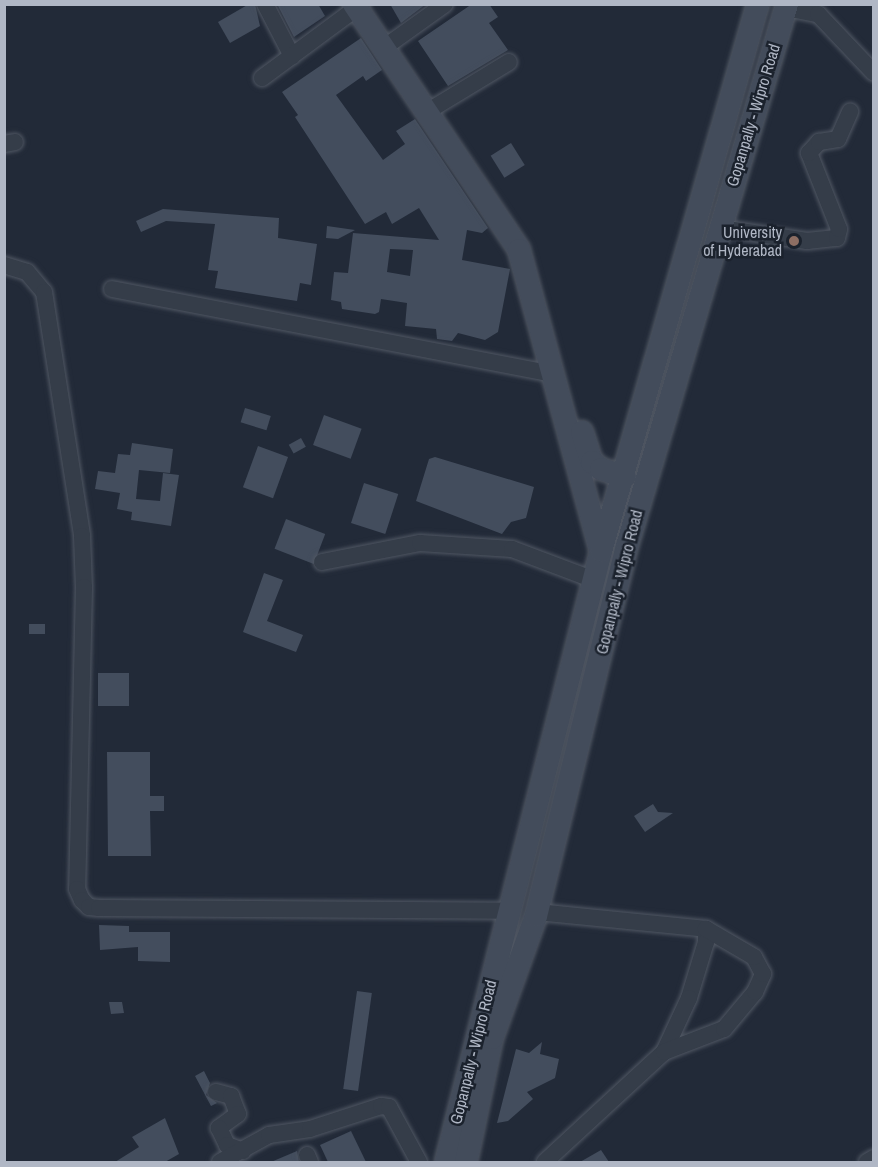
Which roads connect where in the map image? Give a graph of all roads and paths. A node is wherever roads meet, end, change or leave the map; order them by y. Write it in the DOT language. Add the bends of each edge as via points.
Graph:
graph roads {
  1 [pos="266,4"];
  2 [pos="445,4"];
  3 [pos="758,4"];
  4 [pos="360,6"];
  5 [pos="786,6"];
  6 [pos="392,42"];
  7 [pos="292,56"];
  8 [pos="509,62"];
  9 [pos="873,73"];
  10 [pos="262,78"];
  11 [pos="430,110"];
  12 [pos="850,112"];
  13 [pos="707,177"];
  14 [pos="732,184"];
  15 [pos="700,201"];
  16 [pos="723,218"];
  17 [pos="4,265"];
  18 [pos="112,289"];
  19 [pos="554,374"];
  20 [pos="625,477"];
  21 [pos="601,551"];
  22 [pos="322,562"];
  23 [pos="594,580"];
  24 [pos="510,911"];
  25 [pos="537,912"];
  26 [pos="706,929"];
  27 [pos="664,1052"];
  28 [pos="216,1092"];
  29 [pos="243,1151"];
  30 [pos="873,1158"];
  31 [pos="220,1162"];
  32 [pos="419,1162"];
  33 [pos="446,1162"];
  34 [pos="466,1162"];
  35 [pos="545,1162"];
  36 [pos="867,1162"];
  1 -- 7 [label="street"];
  2 -- 6 [label="street"];
  3 -- 13 [label="main road, Gopanpally - Wipro Road"];
  4 -- 6 [label="main road"];
  4 -- 7 [label="street"];
  4 -- 11 [label="main road"];
  5 -- 9 [label="street" via="818,14"];
  5 -- 14 [label="main road, Gopanpally - Wipro Road"];
  6 -- 11 [label="main road"];
  7 -- 10 [label="street"];
  8 -- 11 [label="street"];
  11 -- 19 [label="main road" via="519,250"];
  11 -- 20 [label="main road" via="530,246 586,450 601,470"];
  12 -- 16 [label="street" via="838,139 819,142 811,146 809,153 839,229 837,238 807,241"];
  13 -- 14 [label="main road"];
  13 -- 15 [label="main road, Gopanpally - Wipro Road"];
  14 -- 16 [label="main road, Gopanpally - Wipro Road"];
  15 -- 16 [label="main road"];
  15 -- 20 [label="main road, Gopanpally - Wipro Road"];
  16 -- 25 [label="main road, Gopanpally - Wipro Road" via="627,546"];
  17 -- 24 [label="street" via="27,272 44,292 82,536 77,889 82,900 99,909"];
  18 -- 19 [label="street"];
  19 -- 21 [label="main road"];
  20 -- 21 [label="main road, Gopanpally - Wipro Road"];
  21 -- 23 [label="main road, Gopanpally - Wipro Road"];
  22 -- 23 [label="street" via="420,543 512,549"];
  23 -- 24 [label="main road, Gopanpally - Wipro Road"];
  24 -- 33 [label="main road, Gopanpally - Wipro Road"];
  25 -- 26 [label="street"];
  25 -- 34 [label="main road, Gopanpally - Wipro Road" via="492,1038"];
  26 -- 27 [label="street" via="706,942 689,998"];
  26 -- 27 [label="street" via="754,957 763,974 755,992 724,1029"];
  27 -- 35 [label="street"];
  28 -- 29 [label="street" via="231,1096 238,1114 219,1128 227,1145"];
  29 -- 31 [label="street"];
  29 -- 32 [label="street" via="269,1135 310,1129 381,1106 389,1107"];
  30 -- 36 [label="street"];
}
